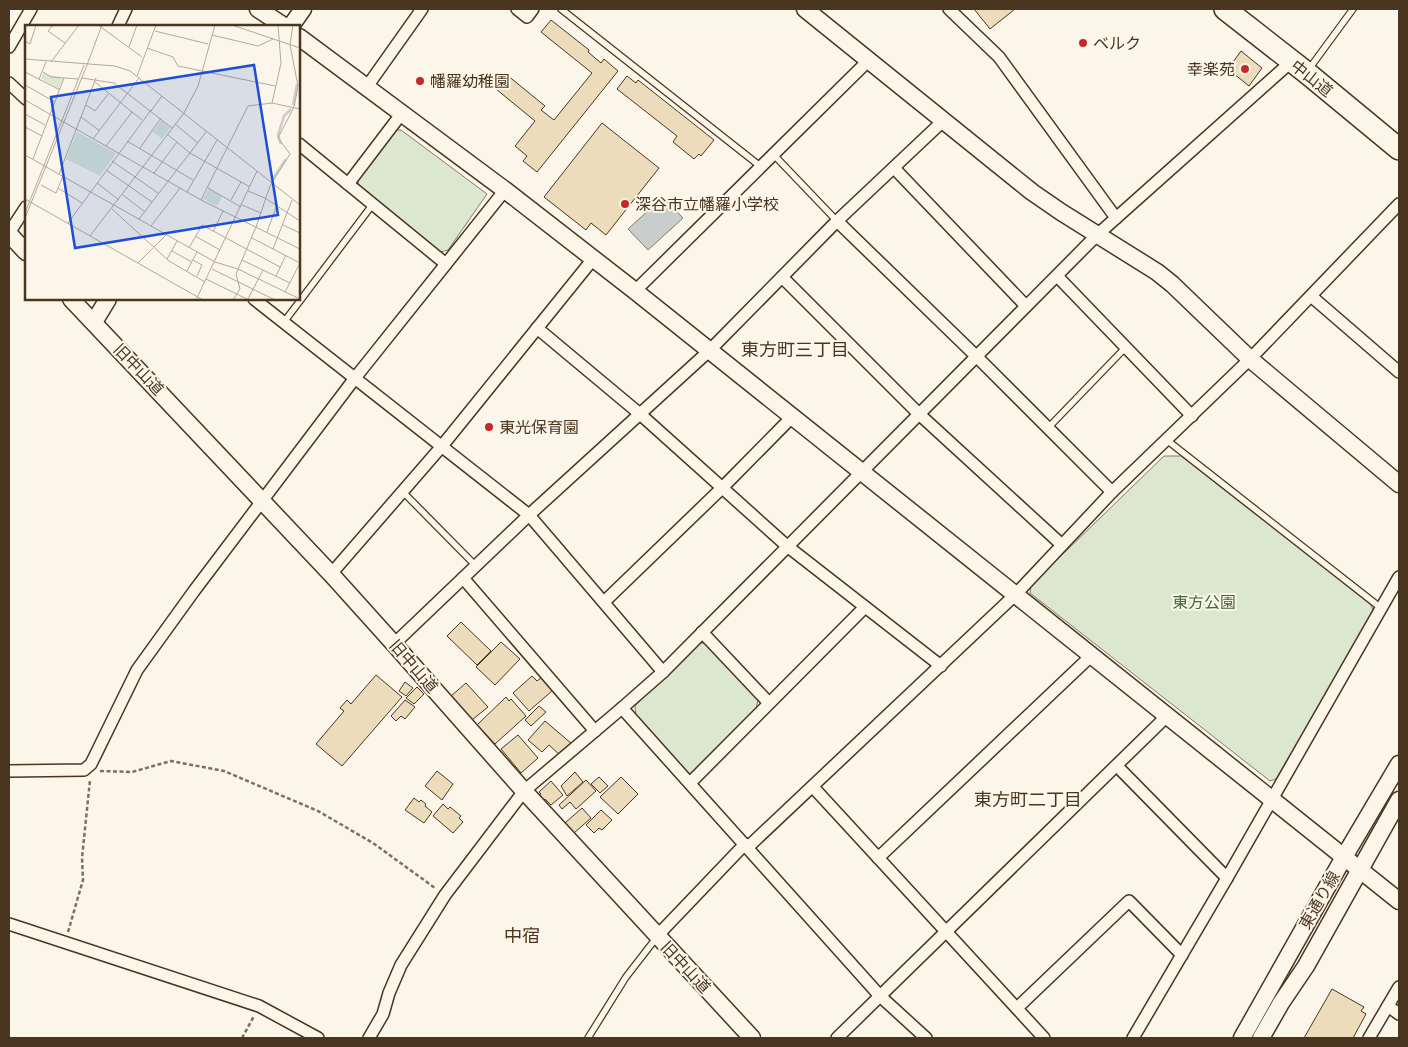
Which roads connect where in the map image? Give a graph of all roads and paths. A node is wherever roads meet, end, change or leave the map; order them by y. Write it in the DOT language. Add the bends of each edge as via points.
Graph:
graph roads {
  1 [pos="31,9"];
  2 [pos="126,9"];
  3 [pos="258,9"];
  4 [pos="303,9"];
  5 [pos="422,9"];
  6 [pos="516,9"];
  7 [pos="533,9"];
  8 [pos="561,9"];
  9 [pos="805,9"];
  10 [pos="949,9"];
  11 [pos="1225,9"];
  12 [pos="1353,9"];
  13 [pos="118,25"];
  14 [pos="282,25"];
  15 [pos="292,25"];
  16 [pos="300,38"];
  17 [pos="9,47"];
  18 [pos="868,61"];
  19 [pos="1299,67"];
  20 [pos="9,83"];
  21 [pos="366,88"];
  22 [pos="25,98"];
  23 [pos="402,113"];
  24 [pos="943,121"];
  25 [pos="1399,149"];
  26 [pos="301,150"];
  27 [pos="773,154"];
  28 [pos="760,166"];
  29 [pos="894,168"];
  30 [pos="348,184"];
  31 [pos="505,190"];
  32 [pos="373,204"];
  33 [pos="1399,204"];
  34 [pos="25,208"];
  35 [pos="1116,218"];
  36 [pos="837,221"];
  37 [pos="9,234"];
  38 [pos="1097,235"];
  39 [pos="25,251"];
  40 [pos="593,259"];
  41 [pos="446,264"];
  42 [pos="1057,276"];
  43 [pos="782,278"];
  44 [pos="635,291"];
  45 [pos="1311,296"];
  46 [pos="72,300"];
  47 [pos="107,300"];
  48 [pos="255,300"];
  49 [pos="1026,306"];
  50 [pos="94,322"];
  51 [pos="284,322"];
  52 [pos="537,328"];
  53 [pos="1126,347"];
  54 [pos="709,351"];
  55 [pos="976,356"];
  56 [pos="1250,359"];
  57 [pos="1399,372"];
  58 [pos="355,378"];
  59 [pos="640,414"];
  60 [pos="919,414"];
  61 [pos="1192,416"];
  62 [pos="792,417"];
  63 [pos="1048,428"];
  64 [pos="1168,441"];
  65 [pos="442,446"];
  66 [pos="861,472"];
  67 [pos="1399,484"];
  68 [pos="722,488"];
  69 [pos="402,491"];
  70 [pos="1112,492"];
  71 [pos="262,500"];
  72 [pos="529,516"];
  73 [pos="787,546"];
  74 [pos="1062,546"];
  75 [pos="476,566"];
  76 [pos="331,574"];
  77 [pos="463,578"];
  78 [pos="1399,578"];
  79 [pos="1016,594"];
  80 [pos="604,602"];
  81 [pos="865,606"];
  82 [pos="1381,608"];
  83 [pos="702,632"];
  84 [pos="394,644"];
  85 [pos="1092,655"];
  86 [pos="940,666"];
  87 [pos="663,672"];
  88 [pos="769,703"];
  89 [pos="622,708"];
  90 [pos="1168,715"];
  91 [pos="595,731"];
  92 [pos="1399,764"];
  93 [pos="1117,766"];
  94 [pos="91,767"];
  95 [pos="9,771"];
  96 [pos="690,784"];
  97 [pos="812,787"];
  98 [pos="524,791"];
  99 [pos="1272,798"];
  100 [pos="1399,800"];
  101 [pos="746,846"];
  102 [pos="1344,857"];
  103 [pos="878,858"];
  104 [pos="1360,870"];
  105 [pos="1227,878"];
  106 [pos="445,895"];
  107 [pos="1399,901"];
  108 [pos="9,924"];
  109 [pos="946,932"];
  110 [pos="657,936"];
  111 [pos="65,942"];
  112 [pos="1182,955"];
  113 [pos="1399,988"];
  114 [pos="880,996"];
  115 [pos="259,1006"];
  116 [pos="1388,1006"];
  117 [pos="1017,1008"];
  118 [pos="1399,1014"];
  119 [pos="242,1038"];
  120 [pos="318,1038"];
  121 [pos="370,1038"];
  122 [pos="588,1038"];
  123 [pos="752,1038"];
  124 [pos="837,1038"];
  125 [pos="926,1038"];
  126 [pos="1044,1038"];
  127 [pos="1133,1038"];
  128 [pos="1242,1038"];
  129 [pos="1261,1038"];
  130 [pos="1369,1038"];
  1 -- 17 [label="street"];
  2 -- 13 [label="street"];
  3 -- 14 [label="street"];
  4 -- 15 [label="street"];
  5 -- 21 [label="street"];
  6 -- 7 [label="street" via="527,17"];
  8 -- 28 [label="lane"];
  9 -- 18 [label="street"];
  10 -- 35 [label="street" via="998,57"];
  11 -- 19 [label="highway, 中山道"];
  12 -- 19 [label="lane"];
  16 -- 21 [label="street"];
  18 -- 24 [label="street"];
  18 -- 27 [label="street"];
  19 -- 25 [label="highway, 中山道"];
  19 -- 35 [label="street"];
  20 -- 22 [label="street"];
  21 -- 23 [label="street"];
  23 -- 30 [label="street"];
  23 -- 31 [label="street"];
  24 -- 29 [label="street"];
  24 -- 38 [label="street" via="1032,192"];
  26 -- 30 [label="street"];
  27 -- 28 [label="street"];
  27 -- 36 [label="lane"];
  28 -- 44 [label="street"];
  29 -- 36 [label="street"];
  29 -- 49 [label="street"];
  30 -- 32 [label="street"];
  31 -- 40 [label="street"];
  31 -- 41 [label="street"];
  32 -- 41 [label="street"];
  32 -- 51 [label="lane"];
  33 -- 45 [label="street"];
  34 -- 37 [label="street"];
  35 -- 38 [label="street"];
  36 -- 43 [label="street"];
  36 -- 55 [label="street"];
  37 -- 39 [label="street"];
  38 -- 42 [label="street"];
  38 -- 56 [label="street" via="1172,284"];
  40 -- 44 [label="street"];
  40 -- 52 [label="street"];
  41 -- 58 [label="street"];
  42 -- 49 [label="street"];
  42 -- 53 [label="street"];
  43 -- 54 [label="street"];
  43 -- 60 [label="street"];
  44 -- 54 [label="street"];
  45 -- 56 [label="street"];
  45 -- 57 [label="street"];
  46 -- 50 [label="street, 旧中山道"];
  47 -- 50 [label="street"];
  48 -- 51 [label="street"];
  49 -- 55 [label="street"];
  50 -- 71 [label="street, 旧中山道"];
  51 -- 58 [label="street"];
  52 -- 59 [label="street"];
  52 -- 65 [label="street"];
  53 -- 61 [label="street"];
  53 -- 63 [label="lane"];
  54 -- 59 [label="street"];
  54 -- 62 [label="street"];
  55 -- 60 [label="street"];
  55 -- 63 [label="street"];
  56 -- 61 [label="street"];
  56 -- 67 [label="street"];
  58 -- 65 [label="street"];
  58 -- 71 [label="street"];
  59 -- 68 [label="street"];
  59 -- 72 [label="street"];
  60 -- 66 [label="street"];
  60 -- 74 [label="street"];
  61 -- 64 [label="street"];
  62 -- 66 [label="street"];
  62 -- 68 [label="street"];
  63 -- 70 [label="street"];
  64 -- 70 [label="street"];
  64 -- 82 [label="lane"];
  65 -- 69 [label="street"];
  65 -- 72 [label="street"];
  66 -- 73 [label="street"];
  66 -- 79 [label="street"];
  68 -- 73 [label="street"];
  68 -- 80 [label="street"];
  69 -- 75 [label="lane"];
  69 -- 76 [label="street"];
  70 -- 74 [label="street"];
  71 -- 76 [label="street, 旧中山道"];
  71 -- 94 [label="street" via="137,670"];
  72 -- 75 [label="street"];
  72 -- 80 [label="street"];
  73 -- 81 [label="street"];
  73 -- 83 [label="street"];
  74 -- 79 [label="street"];
  75 -- 77 [label="street"];
  76 -- 84 [label="street, 旧中山道"];
  77 -- 84 [label="street"];
  77 -- 91 [label="street"];
  78 -- 82 [label="street"];
  79 -- 85 [label="street"];
  79 -- 86 [label="street"];
  80 -- 87 [label="street"];
  81 -- 86 [label="street"];
  81 -- 88 [label="street"];
  82 -- 99 [label="street"];
  83 -- 87 [label="street"];
  83 -- 88 [label="street"];
  84 -- 98 [label="street, 旧中山道"];
  85 -- 90 [label="street"];
  85 -- 103 [label="street"];
  86 -- 97 [label="street"];
  87 -- 89 [label="street"];
  88 -- 96 [label="street"];
  89 -- 91 [label="street"];
  89 -- 96 [label="street"];
  90 -- 93 [label="street"];
  90 -- 99 [label="street"];
  91 -- 98 [label="street"];
  92 -- 102 [label="street, 東通り線"];
  93 -- 105 [label="street"];
  93 -- 109 [label="street"];
  94 -- 95 [label="street" via="84,770"];
  94 -- 106 [label="path" via="132,772 171,761 224,771 318,811 373,843"];
  94 -- 111 [label="path" via="82,858 83,880"];
  96 -- 101 [label="street"];
  97 -- 101 [label="street"];
  97 -- 103 [label="street"];
  98 -- 106 [label="street"];
  98 -- 110 [label="street, 旧中山道"];
  99 -- 102 [label="street"];
  99 -- 105 [label="street"];
  100 -- 104 [label="street, 東通り線"];
  101 -- 110 [label="street"];
  101 -- 114 [label="street"];
  102 -- 104 [label="street"];
  102 -- 128 [label="street, 東通り線"];
  103 -- 109 [label="street"];
  104 -- 107 [label="street"];
  104 -- 129 [label="street, 東通り線"];
  105 -- 112 [label="street"];
  106 -- 121 [label="street" via="401,965 383,1014"];
  108 -- 111 [label="street"];
  109 -- 114 [label="street"];
  109 -- 117 [label="street"];
  110 -- 122 [label="lane"];
  110 -- 123 [label="street, 旧中山道"];
  111 -- 115 [label="street"];
  112 -- 117 [label="street" via="1129,901"];
  112 -- 127 [label="street"];
  113 -- 116 [label="street"];
  114 -- 124 [label="street"];
  114 -- 125 [label="street"];
  115 -- 119 [label="path"];
  115 -- 120 [label="street"];
  116 -- 118 [label="street"];
  116 -- 130 [label="street"];
  117 -- 126 [label="street"];
}
